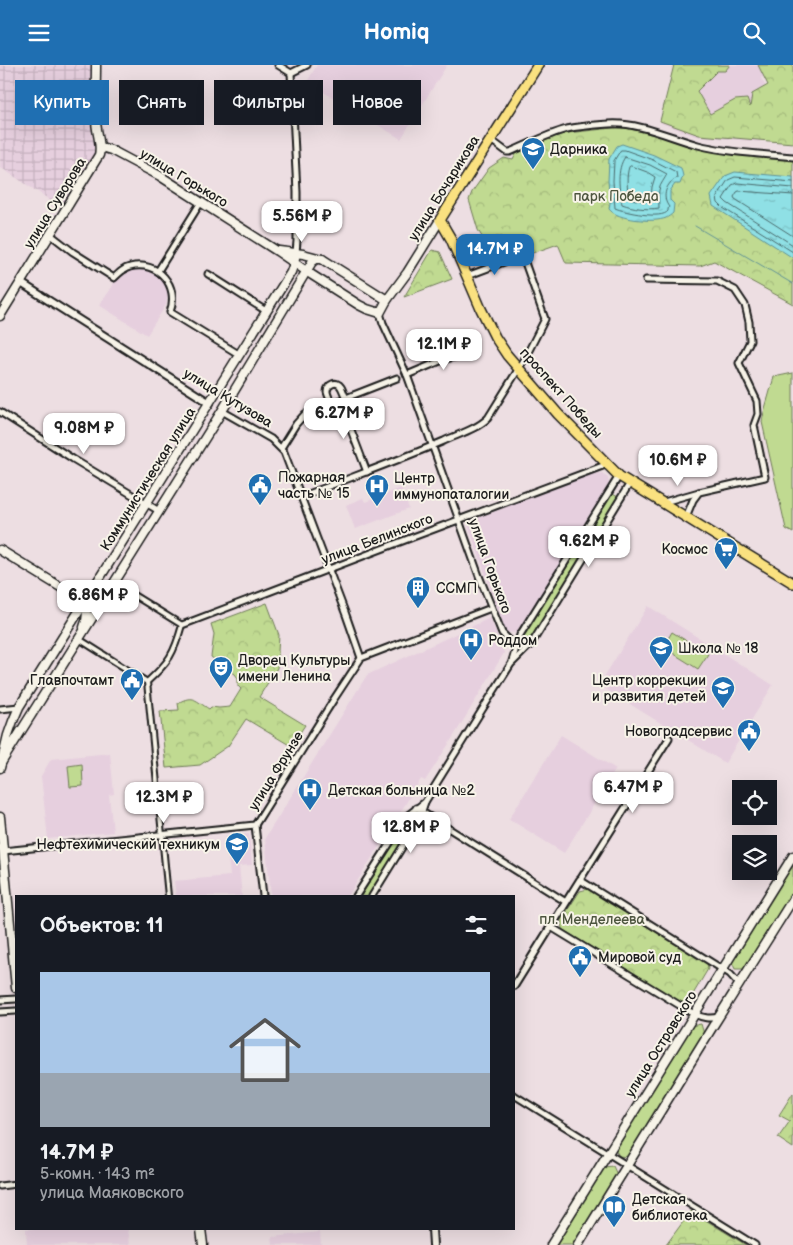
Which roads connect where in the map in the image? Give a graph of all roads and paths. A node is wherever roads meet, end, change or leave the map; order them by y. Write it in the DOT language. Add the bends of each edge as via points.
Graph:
graph roads {
  1 [pos="96,65"];
  2 [pos="278,65"];
  3 [pos="307,65"];
  4 [pos="538,65"];
  5 [pos="291,73"];
  6 [pos="491,140"];
  7 [pos="101,147"];
  8 [pos="793,157"];
  9 [pos="201,202"];
  10 [pos="440,220"];
  11 [pos="50,235"];
  12 [pos="278,251"];
  13 [pos="300,254"];
  14 [pos="322,259"];
  15 [pos="294,263"];
  16 [pos="158,271"];
  17 [pos="307,272"];
  18 [pos="208,275"];
  19 [pos="466,276"];
  20 [pos="646,280"];
  21 [pos="21,283"];
  22 [pos="387,300"];
  23 [pos="266,311"];
  24 [pos="380,313"];
  25 [pos="0,316"];
  26 [pos="463,348"];
  27 [pos="240,355"];
  28 [pos="518,368"];
  29 [pos="407,375"];
  30 [pos="397,378"];
  31 [pos="346,398"];
  32 [pos="340,401"];
  33 [pos="210,403"];
  34 [pos="332,404"];
  35 [pos="222,411"];
  36 [pos="0,412"];
  37 [pos="432,447"];
  38 [pos="281,448"];
  39 [pos="608,465"];
  40 [pos="367,472"];
  41 [pos="619,476"];
  42 [pos="630,483"];
  43 [pos="699,492"];
  44 [pos="301,497"];
  45 [pos="146,503"];
  46 [pos="662,503"];
  47 [pos="159,511"];
  48 [pos="686,517"];
  49 [pos="460,519"];
  50 [pos="0,549"];
  51 [pos="329,569"];
  52 [pos="114,583"];
  53 [pos="793,583"];
  54 [pos="85,602"];
  55 [pos="491,608"];
  56 [pos="182,625"];
  57 [pos="79,639"];
  58 [pos="517,645"];
  59 [pos="525,648"];
  60 [pos="362,659"];
  61 [pos="511,664"];
  62 [pos="148,682"];
  63 [pos="19,707"];
  64 [pos="0,709"];
  65 [pos="33,713"];
  66 [pos="669,738"];
  67 [pos="1,766"];
  68 [pos="425,802"];
  69 [pos="416,808"];
  70 [pos="422,812"];
  71 [pos="0,817"];
  72 [pos="255,825"];
  73 [pos="162,834"];
  74 [pos="3,851"];
  75 [pos="793,856"];
  76 [pos="580,880"];
  77 [pos="168,895"];
  78 [pos="263,895"];
  79 [pos="357,895"];
  80 [pos="373,895"];
  81 [pos="793,899"];
  82 [pos="566,902"];
  83 [pos="550,927"];
  84 [pos="722,969"];
  85 [pos="15,978"];
  86 [pos="515,984"];
  87 [pos="739,984"];
  88 [pos="15,999"];
  89 [pos="0,1000"];
  90 [pos="15,1011"];
  91 [pos="0,1013"];
  92 [pos="694,1015"];
  93 [pos="718,1017"];
  94 [pos="515,1096"];
  95 [pos="608,1154"];
  96 [pos="626,1165"];
  97 [pos="15,1184"];
  98 [pos="0,1186"];
  99 [pos="201,1230"];
  100 [pos="432,1230"];
  101 [pos="203,1245"];
  102 [pos="433,1245"];
  103 [pos="551,1245"];
  104 [pos="578,1245"];
  105 [pos="755,1245"];
  1 -- 7 [label="main road, улица Суворова" via="96,119"];
  2 -- 5 [label="street"];
  3 -- 5 [label="street"];
  4 -- 6 [label="main road, улица Бочарикова"];
  5 -- 13 [label="street"];
  6 -- 8 [label="street" via="510,152 569,129 610,123 652,130 700,145"];
  6 -- 10 [label="main road, улица Бочарикова"];
  7 -- 9 [label="main road, улица Горького" via="160,176"];
  7 -- 11 [label="main road, улица Суворова" via="100,155"];
  9 -- 12 [label="main road, улица Горького"];
  9 -- 16 [label="street"];
  10 -- 19 [label="main road, проспект Победы"];
  10 -- 22 [label="main road, улица Бочарикова"];
  11 -- 16 [label="street" via="114,278 130,267 142,266"];
  11 -- 21 [label="main road, улица Суворова"];
  12 -- 13 [label="main road"];
  12 -- 15 [label="main road, улица Горького"];
  13 -- 14 [label="main road"];
  13 -- 15 [label="main road, Коммунистическая улица"];
  13 -- 17 [label="main road"];
  14 -- 17 [label="main road, Коммунистическая улица" via="314,260"];
  14 -- 22 [label="main road"];
  15 -- 17 [label="main road, улица Горького"];
  15 -- 23 [label="main road, Коммунистическая улица"];
  16 -- 27 [label="street" via="170,284 173,296 170,312"];
  17 -- 24 [label="main road, улица Горького" via="359,305"];
  17 -- 35 [label="main road, Коммунистическая улица"];
  18 -- 23 [label="street"];
  19 -- 28 [label="main road, проспект Победы" via="495,337"];
  19 -- 28 [label="street" via="523,257 544,319"];
  20 -- 43 [label="street" via="717,281 735,290 745,305 750,322 750,341 739,363 756,401 758,414 754,425 765,477"];
  21 -- 25 [label="main road, улица Суворова"];
  21 -- 33 [label="street, улица Кутузова"];
  22 -- 24 [label="main road, улица Бочарикова"];
  23 -- 27 [label="main road, Коммунистическая улица"];
  24 -- 29 [label="street, улица Горького"];
  26 -- 29 [label="street" via="458,356"];
  27 -- 33 [label="main road, Коммунистическая улица"];
  28 -- 37 [label="street" via="483,423"];
  28 -- 39 [label="main road, проспект Победы"];
  29 -- 37 [label="street, улица Горького"];
  30 -- 31 [label="street"];
  31 -- 32 [label="street"];
  31 -- 34 [label="street" via="338,383 332,383 327,389"];
  32 -- 34 [label="street"];
  32 -- 40 [label="street"];
  33 -- 35 [label="main road, улица Кутузова"];
  33 -- 45 [label="main road, Коммунистическая улица"];
  34 -- 38 [label="street" via="306,414"];
  35 -- 38 [label="street, улица Кутузова"];
  35 -- 47 [label="main road, Коммунистическая улица"];
  36 -- 45 [label="street"];
  37 -- 40 [label="street"];
  37 -- 49 [label="street, улица Горького"];
  38 -- 44 [label="street, улица Кутузова"];
  39 -- 41 [label="main road, проспект Победы"];
  39 -- 49 [label="street, улица Белинского"];
  40 -- 44 [label="street"];
  41 -- 42 [label="main road, проспект Победы"];
  41 -- 58 [label="street" via="520,635"];
  42 -- 46 [label="main road, проспект Победы"];
  42 -- 59 [label="street" via="532,643"];
  43 -- 46 [label="street"];
  43 -- 48 [label="street"];
  44 -- 51 [label="street, улица Кутузова"];
  45 -- 47 [label="street"];
  45 -- 54 [label="main road, Коммунистическая улица"];
  46 -- 48 [label="main road, проспект Победы"];
  47 -- 52 [label="main road, Коммунистическая улица"];
  48 -- 53 [label="main road, проспект Победы"];
  49 -- 51 [label="street, улица Белинского"];
  49 -- 55 [label="street, улица Горького"];
  50 -- 54 [label="main road"];
  51 -- 56 [label="street, улица Белинского"];
  51 -- 60 [label="street, улица Кутузова"];
  52 -- 54 [label="main road" via="100,600"];
  52 -- 56 [label="street"];
  52 -- 57 [label="main road, Коммунистическая улица"];
  54 -- 57 [label="main road" via="87,621"];
  54 -- 63 [label="main road, Коммунистическая улица"];
  55 -- 58 [label="street, улица Горького" via="502,633"];
  55 -- 60 [label="street"];
  56 -- 62 [label="street" via="170,658"];
  57 -- 62 [label="street"];
  57 -- 65 [label="main road, Коммунистическая улица"];
  58 -- 59 [label="street, улица Горького"];
  58 -- 61 [label="street"];
  59 -- 61 [label="street"];
  60 -- 72 [label="street, улица Фрунзе"];
  61 -- 68 [label="street"];
  62 -- 73 [label="street"];
  63 -- 64 [label="street"];
  63 -- 65 [label="main road"];
  63 -- 67 [label="main road, Коммунистическая улица"];
  65 -- 67 [label="main road, Коммунистическая улица"];
  66 -- 76 [label="street"];
  68 -- 69 [label="street"];
  68 -- 70 [label="street"];
  69 -- 70 [label="street"];
  69 -- 79 [label="street" via="408,815"];
  70 -- 80 [label="street"];
  70 -- 82 [label="street"];
  71 -- 74 [label="main road"];
  72 -- 73 [label="street, улица Фрунзе"];
  72 -- 78 [label="street"];
  73 -- 74 [label="street, улица Фрунзе"];
  73 -- 77 [label="street"];
  74 -- 85 [label="main road"];
  75 -- 84 [label="main road, улица Островского"];
  76 -- 82 [label="street"];
  76 -- 84 [label="street"];
  81 -- 87 [label="main road"];
  82 -- 83 [label="street"];
  83 -- 86 [label="street"];
  83 -- 92 [label="street"];
  84 -- 87 [label="street"];
  84 -- 92 [label="main road, улица Островского"];
  87 -- 93 [label="main road"];
  88 -- 89 [label="street"];
  90 -- 91 [label="street"];
  92 -- 93 [label="street" via="710,1019"];
  92 -- 95 [label="main road, улица Островского"];
  93 -- 96 [label="main road"];
  94 -- 95 [label="street"];
  95 -- 96 [label="street"];
  95 -- 103 [label="main road, улица Островского"];
  96 -- 104 [label="main road"];
  96 -- 105 [label="street"];
  97 -- 98 [label="street"];
  99 -- 101 [label="main road"];
  100 -- 102 [label="street"];
}
